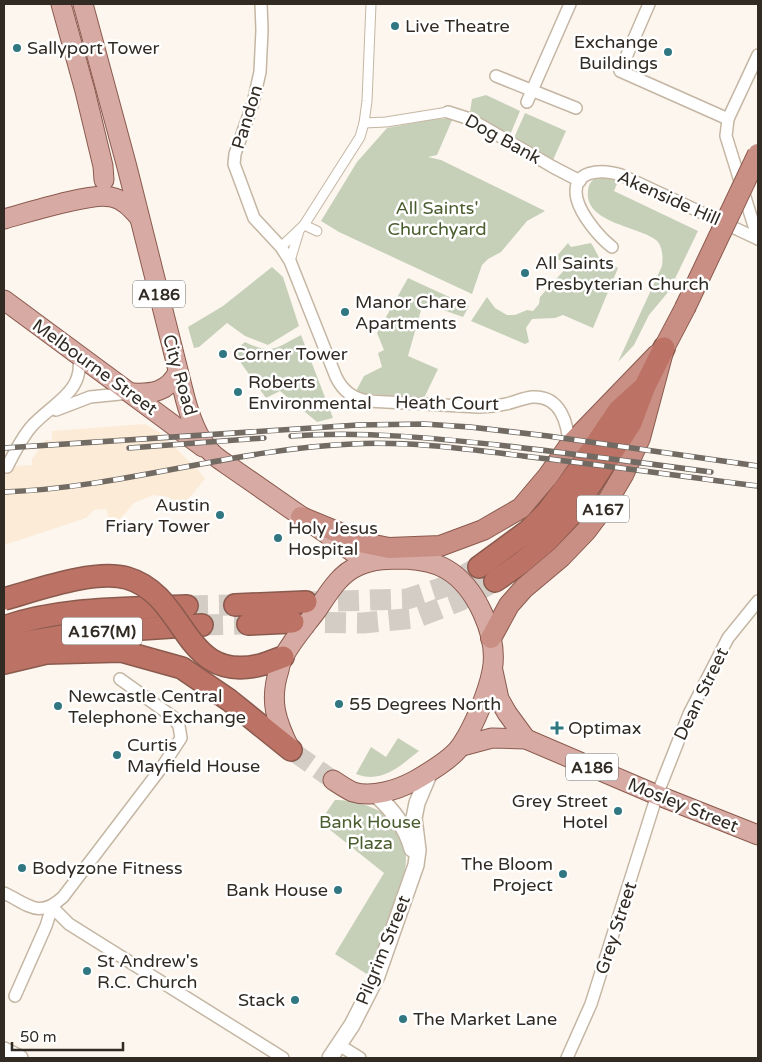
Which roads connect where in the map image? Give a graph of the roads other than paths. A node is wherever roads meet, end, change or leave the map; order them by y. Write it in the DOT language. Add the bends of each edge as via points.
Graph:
graph roads {
  1 [pos="61,4"];
  2 [pos="83,4"];
  3 [pos="261,4"];
  4 [pos="371,4"];
  5 [pos="570,4"];
  6 [pos="649,4"];
  7 [pos="758,55"];
  8 [pos="496,76"];
  9 [pos="532,90"];
  10 [pos="527,102"];
  11 [pos="576,108"];
  12 [pos="448,112"];
  13 [pos="728,119"];
  14 [pos="364,124"];
  15 [pos="118,136"];
  16 [pos="758,154"];
  17 [pos="104,180"];
  18 [pos="580,181"];
  19 [pos="93,197"];
  20 [pos="140,218"];
  21 [pos="4,219"];
  22 [pos="302,228"];
  23 [pos="317,231"];
  24 [pos="758,239"];
  25 [pos="612,246"];
  26 [pos="281,247"];
  27 [pos="290,261"];
  28 [pos="4,300"];
  29 [pos="664,348"];
  30 [pos="78,353"];
  31 [pos="178,372"];
  32 [pos="645,386"];
  33 [pos="132,393"];
  34 [pos="351,396"];
  35 [pos="46,414"];
  36 [pos="569,446"];
  37 [pos="210,452"];
  38 [pos="7,467"];
  39 [pos="301,516"];
  40 [pos="334,540"];
  41 [pos="367,562"];
  42 [pos="479,567"];
  43 [pos="338,581"];
  44 [pos="495,581"];
  45 [pos="4,599"];
  46 [pos="758,601"];
  47 [pos="306,602"];
  48 [pos="235,605"];
  49 [pos="187,606"];
  50 [pos="293,622"];
  51 [pos="248,624"];
  52 [pos="202,626"];
  53 [pos="4,627"];
  54 [pos="492,638"];
  55 [pos="4,646"];
  56 [pos="274,660"];
  57 [pos="4,664"];
  58 [pos="492,670"];
  59 [pos="120,679"];
  60 [pos="526,739"];
  61 [pos="462,746"];
  62 [pos="293,752"];
  63 [pos="430,772"];
  64 [pos="333,780"];
  65 [pos="375,794"];
  66 [pos="657,795"];
  67 [pos="758,835"];
  68 [pos="416,865"];
  69 [pos="4,894"];
  70 [pos="52,906"];
  71 [pos="15,996"];
  72 [pos="339,1045"];
  73 [pos="4,1050"];
  74 [pos="20,1058"];
  75 [pos="283,1058"];
  76 [pos="330,1058"];
  77 [pos="360,1058"];
  78 [pos="567,1058"];
  1 -- 17 [label="main road" via="85,91"];
  2 -- 15 [label="main road, City Road / A186"];
  3 -- 26 [label="street, Pandon" via="260,72 234,164 254,218"];
  4 -- 14 [label="street"];
  5 -- 9 [label="street"];
  6 -- 13 [label="street" via="620,71"];
  7 -- 13 [label="street"];
  8 -- 9 [label="street"];
  9 -- 10 [label="street"];
  9 -- 11 [label="street"];
  12 -- 14 [label="street, Dog Bank"];
  12 -- 18 [label="street, Dog Bank" via="470,119"];
  13 -- 24 [label="street" via="726,136"];
  14 -- 22 [label="street" via="356,145"];
  15 -- 17 [label="main road, A186"];
  15 -- 20 [label="main road, City Road / A186"];
  16 -- 29 [label="highway, A167, bridge"];
  17 -- 19 [label="main road, A186"];
  18 -- 24 [label="street, Akenside Hill" via="595,171 614,173"];
  18 -- 25 [label="street" via="576,192 579,204 601,238"];
  19 -- 20 [label="main road" via="110,196 123,201"];
  19 -- 21 [label="main road"];
  20 -- 31 [label="main road, City Road / A186"];
  22 -- 23 [label="street"];
  22 -- 26 [label="street"];
  22 -- 27 [label="street"];
  26 -- 27 [label="street, Pandon"];
  27 -- 34 [label="street, Pandon" via="336,377"];
  28 -- 30 [label="main road, Melbourne Street / A186"];
  29 -- 32 [label="highway"];
  29 -- 36 [label="highway, A167"];
  29 -- 54 [label="highway, A167" via="640,438 623,475 586,531 509,605"];
  30 -- 33 [label="main road, Melbourne Street / A186"];
  30 -- 35 [label="street" via="80,368 73,388"];
  31 -- 33 [label="main road" via="169,385 157,392"];
  31 -- 37 [label="main road, City Road / A186" via="191,418"];
  32 -- 42 [label="highway" via="619,410 547,512 528,531"];
  32 -- 44 [label="highway" via="631,423 571,515 546,542"];
  33 -- 35 [label="street" via="90,397"];
  33 -- 37 [label="main road, Melbourne Street / A186"];
  34 -- 36 [label="street, Heath Court" via="368,401 479,407 542,398 557,407 564,416"];
  35 -- 38 [label="street" via="29,429"];
  36 -- 39 [label="highway, A167" via="521,508 483,530 440,546 389,548 364,543"];
  37 -- 39 [label="main road, City Road / A186"];
  39 -- 40 [label="main road, City Road / A186"];
  40 -- 41 [label="main road, City Road / A186"];
  40 -- 43 [label="main road" via="341,560"];
  41 -- 43 [label="main road" via="352,568"];
  41 -- 54 [label="main road" via="411,560 446,569 468,588 485,616"];
  43 -- 56 [label="main road"];
  45 -- 56 [label="highway, A167(M), bridge" via="77,580 108,576 126,578 144,585 162,600 194,644 215,662 231,668 248,668"];
  46 -- 66 [label="street, Dean Street" via="728,638 690,714"];
  47 -- 48 [label="highway"];
  49 -- 53 [label="highway, A167(M)" via="28,618"];
  50 -- 51 [label="highway"];
  52 -- 55 [label="highway, A167(M)" via="80,633"];
  54 -- 58 [label="main road"];
  56 -- 62 [label="main road" via="274,707 280,728"];
  57 -- 62 [label="highway, A167(M)" via="46,653 121,651 182,668 229,700"];
  58 -- 60 [label="main road, Mosley Street / A186" via="499,699"];
  58 -- 61 [label="main road"];
  59 -- 70 [label="street" via="172,716 179,726 181,738 80,874"];
  60 -- 61 [label="main road, Mosley Street / A186" via="492,738"];
  60 -- 66 [label="main road, Mosley Street / A186"];
  61 -- 63 [label="main road"];
  63 -- 65 [label="main road" via="407,785"];
  63 -- 68 [label="street, Pilgrim Street" via="414,818 418,850"];
  64 -- 65 [label="main road" via="353,792"];
  65 -- 68 [label="street" via="396,816 409,838"];
  66 -- 67 [label="main road, Mosley Street / A186"];
  66 -- 78 [label="street, Grey Street" via="591,1004"];
  68 -- 72 [label="street, Pilgrim Street" via="376,976"];
  69 -- 70 [label="street" via="34,908 43,910"];
  70 -- 71 [label="street"];
  70 -- 75 [label="street" via="69,924"];
  72 -- 76 [label="street, Pilgrim Street"];
  72 -- 77 [label="street"];
  73 -- 74 [label="street"];
}
